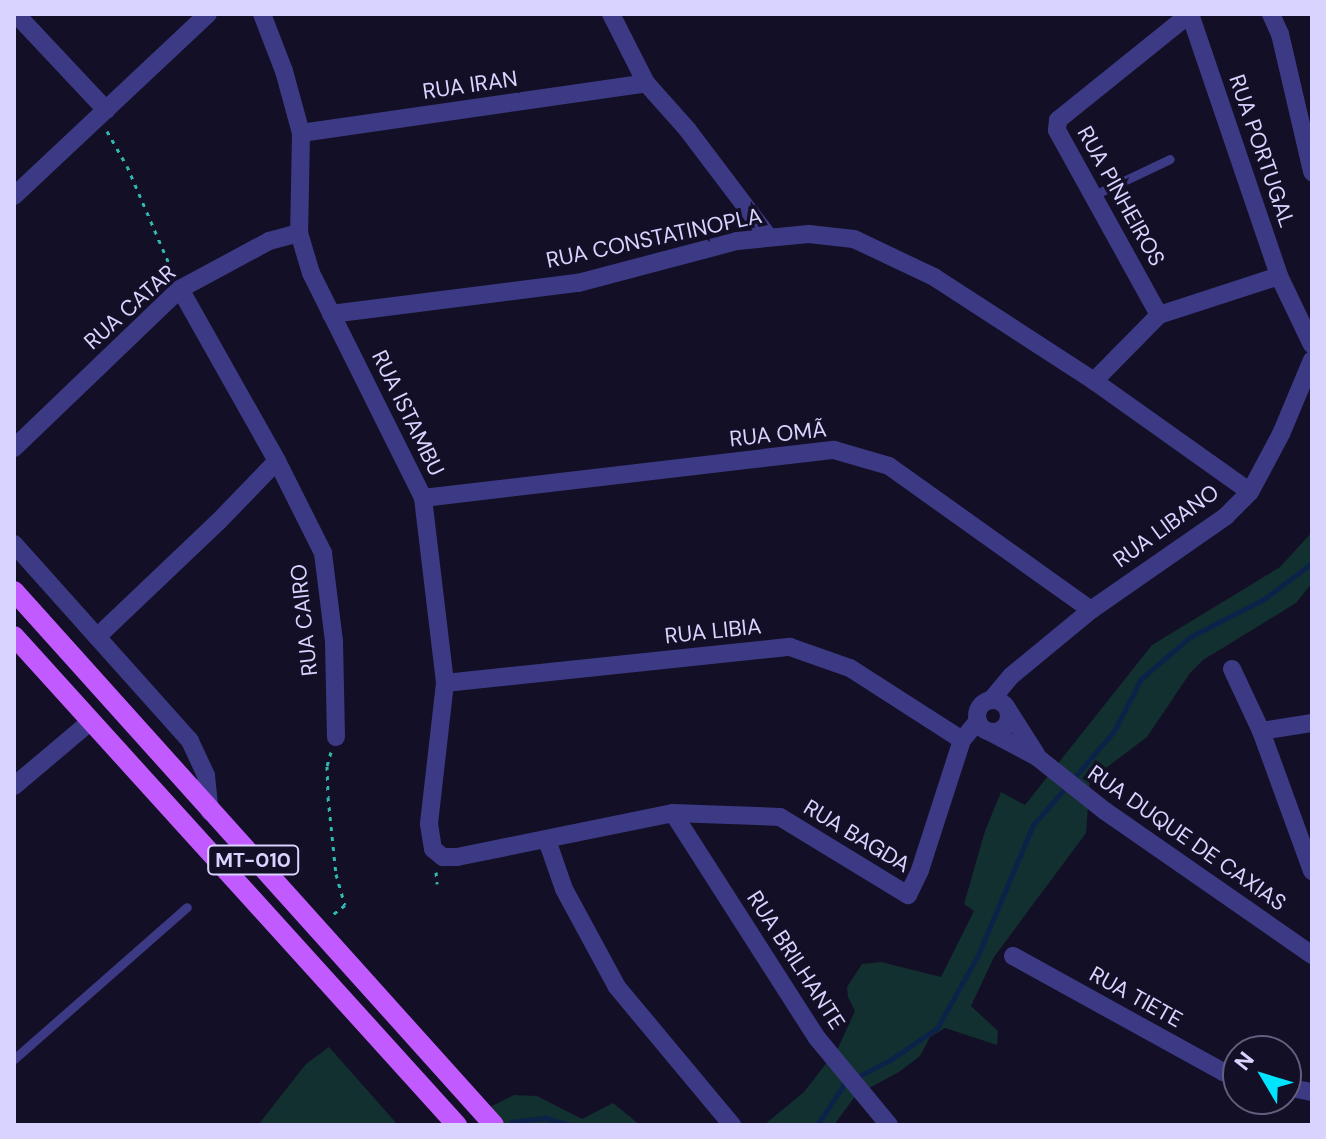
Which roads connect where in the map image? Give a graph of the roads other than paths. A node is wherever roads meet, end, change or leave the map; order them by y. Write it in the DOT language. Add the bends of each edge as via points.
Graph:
graph roads {
  1 [pos="16,14"];
  2 [pos="208,14"];
  3 [pos="262,14"];
  4 [pos="611,14"];
  5 [pos="1190,14"];
  6 [pos="1271,14"];
  7 [pos="646,83"];
  8 [pos="102,114"];
  9 [pos="301,133"];
  10 [pos="1170,159"];
  11 [pos="1312,172"];
  12 [pos="14,196"];
  13 [pos="1092,196"];
  14 [pos="299,233"];
  15 [pos="768,236"];
  16 [pos="1279,276"];
  17 [pos="180,289"];
  18 [pos="331,314"];
  19 [pos="1159,315"];
  20 [pos="1312,345"];
  21 [pos="1312,360"];
  22 [pos="1094,381"];
  23 [pos="14,448"];
  24 [pos="277,461"];
  25 [pos="1250,492"];
  26 [pos="423,498"];
  27 [pos="14,544"];
  28 [pos="14,591"];
  29 [pos="1091,610"];
  30 [pos="14,636"];
  31 [pos="97,637"];
  32 [pos="1232,669"];
  33 [pos="445,683"];
  34 [pos="1001,704"];
  35 [pos="90,722"];
  36 [pos="1312,723"];
  37 [pos="984,726"];
  38 [pos="1261,731"];
  39 [pos="336,737"];
  40 [pos="962,740"];
  41 [pos="1037,757"];
  42 [pos="14,786"];
  43 [pos="210,812"];
  44 [pos="673,813"];
  45 [pos="547,840"];
  46 [pos="433,849"];
  47 [pos="1312,871"];
  48 [pos="187,907"];
  49 [pos="1312,955"];
  50 [pos="1013,956"];
  51 [pos="14,1059"];
  52 [pos="1222,1071"];
  53 [pos="457,1125"];
  54 [pos="494,1125"];
  55 [pos="732,1125"];
  56 [pos="889,1125"];
  1 -- 8 [label="street"];
  2 -- 8 [label="street"];
  3 -- 9 [label="street, RUA ISTAMBU"];
  4 -- 7 [label="street"];
  5 -- 13 [label="street, RUA PINHEIROS" via="1058,120 1057,130"];
  5 -- 16 [label="street, RUA PORTUGAL"];
  6 -- 11 [label="street"];
  7 -- 9 [label="street, RUA IRAN"];
  7 -- 15 [label="street"];
  8 -- 12 [label="street"];
  9 -- 14 [label="street, RUA ISTAMBU"];
  10 -- 13 [label="lane"];
  13 -- 19 [label="street, RUA PINHEIROS"];
  14 -- 17 [label="street, RUA CATAR" via="269,241"];
  14 -- 18 [label="street, RUA ISTAMBU"];
  15 -- 18 [label="street, RUA CONSTATINOPLA" via="578,283"];
  15 -- 22 [label="street, RUA CONSTATINOPLA" via="854,239 934,277"];
  16 -- 19 [label="street"];
  16 -- 20 [label="street, RUA PORTUGAL"];
  17 -- 23 [label="street, RUA CATAR"];
  17 -- 24 [label="street, RUA CAIRO"];
  18 -- 26 [label="street, RUA ISTAMBU"];
  19 -- 22 [label="street"];
  21 -- 25 [label="street, RUA LIBANO"];
  22 -- 25 [label="street, RUA CONSTATINOPLA"];
  24 -- 31 [label="street"];
  24 -- 39 [label="street, RUA CAIRO" via="323,553 334,641"];
  25 -- 29 [label="street, RUA LIBANO" via="1226,516"];
  26 -- 29 [label="street, RUA OMÃ" via="834,450 889,466"];
  26 -- 33 [label="street, RUA ISTAMBU"];
  27 -- 31 [label="street"];
  28 -- 43 [label="main road, MT-010"];
  29 -- 34 [label="street, RUA LIBANO" via="1033,660"];
  30 -- 35 [label="main road, MT-010"];
  31 -- 43 [label="street" via="190,741 206,776"];
  32 -- 38 [label="street"];
  33 -- 40 [label="street, RUA LIBIA" via="790,647 850,668"];
  33 -- 46 [label="street, RUA ISTAMBU" via="429,824"];
  34 -- 37 [label="street, RUA LIBANO" via="979,707"];
  34 -- 37 [label="street, RUA LIBANO" via="1003,728"];
  34 -- 41 [label="street, RUA DUQUE DE CAXIAS"];
  35 -- 42 [label="street"];
  35 -- 53 [label="main road, MT-010"];
  36 -- 38 [label="street"];
  37 -- 40 [label="street, RUA LIBANO"];
  37 -- 41 [label="street, RUA DUQUE DE CAXIAS"];
  38 -- 47 [label="street"];
  40 -- 44 [label="street, RUA BAGDA" via="908,895 780,817"];
  41 -- 49 [label="street, RUA DUQUE DE CAXIAS"];
  43 -- 54 [label="main road, MT-010"];
  44 -- 45 [label="street, RUA BAGDA"];
  44 -- 56 [label="street, RUA BRILHANTE" via="817,1038"];
  45 -- 46 [label="street, RUA BAGDA" via="450,858"];
  45 -- 55 [label="street" via="564,889 617,987"];
  48 -- 51 [label="lane"];
  50 -- 52 [label="street, RUA TIETE"];
}
